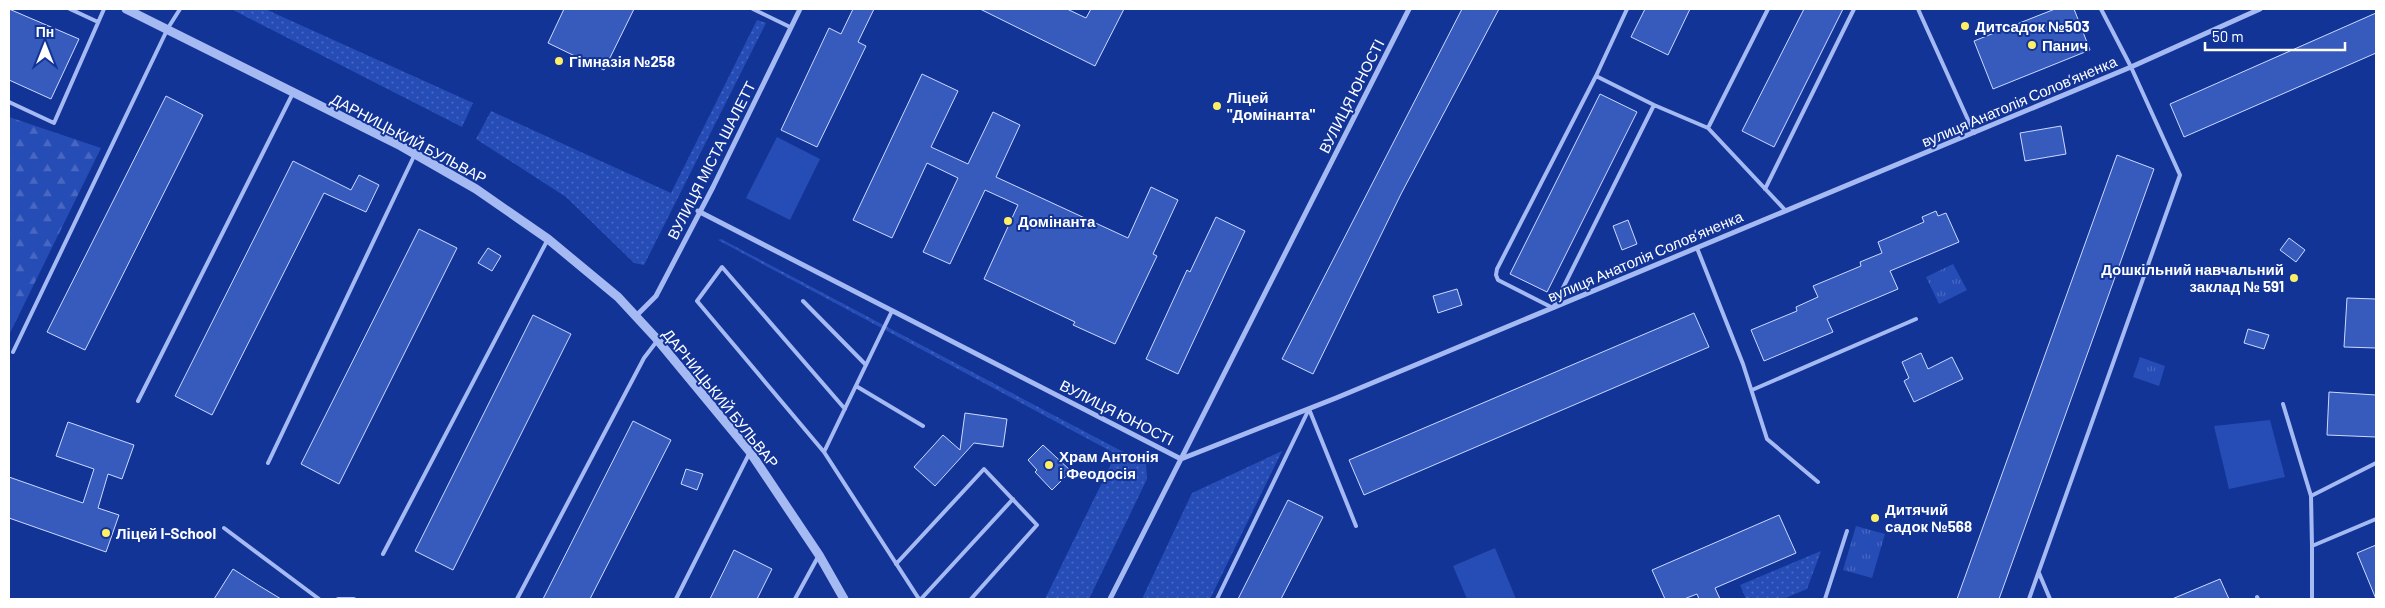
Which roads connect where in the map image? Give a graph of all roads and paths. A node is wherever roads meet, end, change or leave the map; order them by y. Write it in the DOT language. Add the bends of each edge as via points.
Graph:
graph roads {
  1 [pos="70,9"];
  2 [pos="104,9"];
  3 [pos="126,9"];
  4 [pos="180,9"];
  5 [pos="753,9"];
  6 [pos="800,9"];
  7 [pos="1409,9"];
  8 [pos="1627,9"];
  9 [pos="1768,9"];
  10 [pos="1854,9"];
  11 [pos="1918,9"];
  12 [pos="2101,9"];
  13 [pos="2260,9"];
  14 [pos="98,22"];
  15 [pos="790,27"];
  16 [pos="168,28"];
  17 [pos="2131,67"];
  18 [pos="1596,76"];
  19 [pos="293,93"];
  20 [pos="9,102"];
  21 [pos="1654,105"];
  22 [pos="1708,128"];
  23 [pos="1974,132"];
  24 [pos="415,154"];
  25 [pos="1765,189"];
  26 [pos="1786,211"];
  27 [pos="698,212"];
  28 [pos="548,239"];
  29 [pos="1697,248"];
  30 [pos="803,301"];
  31 [pos="1553,308"];
  32 [pos="892,311"];
  33 [pos="636,316"];
  34 [pos="1916,319"];
  35 [pos="657,341"];
  36 [pos="13,352"];
  37 [pos="866,365"];
  38 [pos="856,386"];
  39 [pos="1752,390"];
  40 [pos="138,402"];
  41 [pos="2283,404"];
  42 [pos="845,409"];
  43 [pos="1309,409"];
  44 [pos="923,426"];
  45 [pos="750,452"];
  46 [pos="824,452"];
  47 [pos="1181,460"];
  48 [pos="268,463"];
  49 [pos="2376,463"];
  50 [pos="1818,482"];
  51 [pos="2311,496"];
  52 [pos="1013,499"];
  53 [pos="2376,520"];
  54 [pos="1356,526"];
  55 [pos="224,528"];
  56 [pos="1847,531"];
  57 [pos="2312,546"];
  58 [pos="383,554"];
  59 [pos="819,555"];
  60 [pos="896,564"];
  61 [pos="2039,573"];
  62 [pos="320,599"];
  63 [pos="338,599"];
  64 [pos="354,599"];
  65 [pos="517,599"];
  66 [pos="676,599"];
  67 [pos="795,599"];
  68 [pos="844,599"];
  69 [pos="920,599"];
  70 [pos="971,599"];
  71 [pos="1110,599"];
  72 [pos="1217,599"];
  73 [pos="1825,599"];
  74 [pos="2029,599"];
  75 [pos="2050,599"];
  76 [pos="2312,599"];
  1 -- 14 [label="lane"];
  2 -- 14 [label="lane"];
  3 -- 16 [label="street, ДАРНИЦЬКИЙ БУЛЬВАР"];
  4 -- 16 [label="lane"];
  5 -- 15 [label="lane"];
  6 -- 15 [label="street, ВУЛИЦЯ МІСТА ШАЛЕТТ"];
  7 -- 47 [label="street, ВУЛИЦЯ ЮНОСТІ"];
  8 -- 18 [label="lane"];
  9 -- 22 [label="lane"];
  10 -- 25 [label="lane"];
  11 -- 23 [label="lane"];
  12 -- 17 [label="lane"];
  13 -- 17 [label="street, вулиця Анатолія Соловʼяненка"];
  14 -- 20 [label="lane" via="54,123"];
  15 -- 27 [label="street, ВУЛИЦЯ МІСТА ШАЛЕТТ"];
  16 -- 19 [label="street, ДАРНИЦЬКИЙ БУЛЬВАР"];
  16 -- 36 [label="lane"];
  17 -- 23 [label="street, вулиця Анатолія Соловʼяненка"];
  17 -- 61 [label="lane" via="2180,175"];
  18 -- 21 [label="lane"];
  18 -- 31 [label="lane" via="1497,269 1496,275 1504,284"];
  19 -- 24 [label="street, ДАРНИЦЬКИЙ БУЛЬВАР"];
  19 -- 40 [label="lane"];
  21 -- 22 [label="lane"];
  21 -- 31 [label="lane"];
  22 -- 25 [label="lane"];
  23 -- 26 [label="street, вулиця Анатолія Соловʼяненка"];
  24 -- 28 [label="street, ДАРНИЦЬКИЙ БУЛЬВАР" via="476,189"];
  24 -- 48 [label="lane"];
  25 -- 26 [label="lane"];
  26 -- 29 [label="street, вулиця Анатолія Соловʼяненка"];
  27 -- 32 [label="street, ВУЛИЦЯ ЮНОСТІ"];
  27 -- 33 [label="street, ВУЛИЦЯ МІСТА ШАЛЕТТ" via="656,296"];
  28 -- 33 [label="street, ДАРНИЦЬКИЙ БУЛЬВАР"];
  28 -- 58 [label="lane"];
  29 -- 31 [label="street, вулиця Анатолія Соловʼяненка"];
  29 -- 39 [label="lane"];
  30 -- 37 [label="lane"];
  31 -- 43 [label="street, вулиця Анатолія Соловʼяненка"];
  32 -- 37 [label="lane"];
  32 -- 47 [label="street, ВУЛИЦЯ ЮНОСТІ"];
  33 -- 35 [label="street, ДАРНИЦЬКИЙ БУЛЬВАР"];
  34 -- 39 [label="lane"];
  35 -- 45 [label="street, ДАРНИЦЬКИЙ БУЛЬВАР"];
  35 -- 65 [label="lane" via="644,358"];
  37 -- 38 [label="lane"];
  38 -- 42 [label="lane"];
  38 -- 44 [label="lane"];
  39 -- 50 [label="lane" via="1767,439"];
  41 -- 51 [label="lane"];
  42 -- 46 [label="lane"];
  42 -- 46 [label="lane" via="722,267 697,301"];
  43 -- 47 [label="street, вулиця Анатолія Соловʼяненка"];
  43 -- 54 [label="lane"];
  43 -- 72 [label="lane"];
  45 -- 59 [label="street, ДАРНИЦЬКИЙ БУЛЬВАР"];
  45 -- 66 [label="lane"];
  46 -- 60 [label="lane"];
  47 -- 71 [label="street"];
  49 -- 51 [label="lane"];
  51 -- 57 [label="lane"];
  52 -- 60 [label="lane" via="984,469"];
  52 -- 69 [label="lane"];
  52 -- 70 [label="lane" via="1037,525"];
  53 -- 57 [label="lane"];
  55 -- 62 [label="lane"];
  56 -- 73 [label="lane"];
  57 -- 76 [label="lane"];
  59 -- 67 [label="lane"];
  59 -- 68 [label="street, ДАРНИЦЬКИЙ БУЛЬВАР"];
  60 -- 69 [label="lane"];
  61 -- 74 [label="lane"];
  61 -- 75 [label="lane"];
  63 -- 64 [label="lane"];
}
